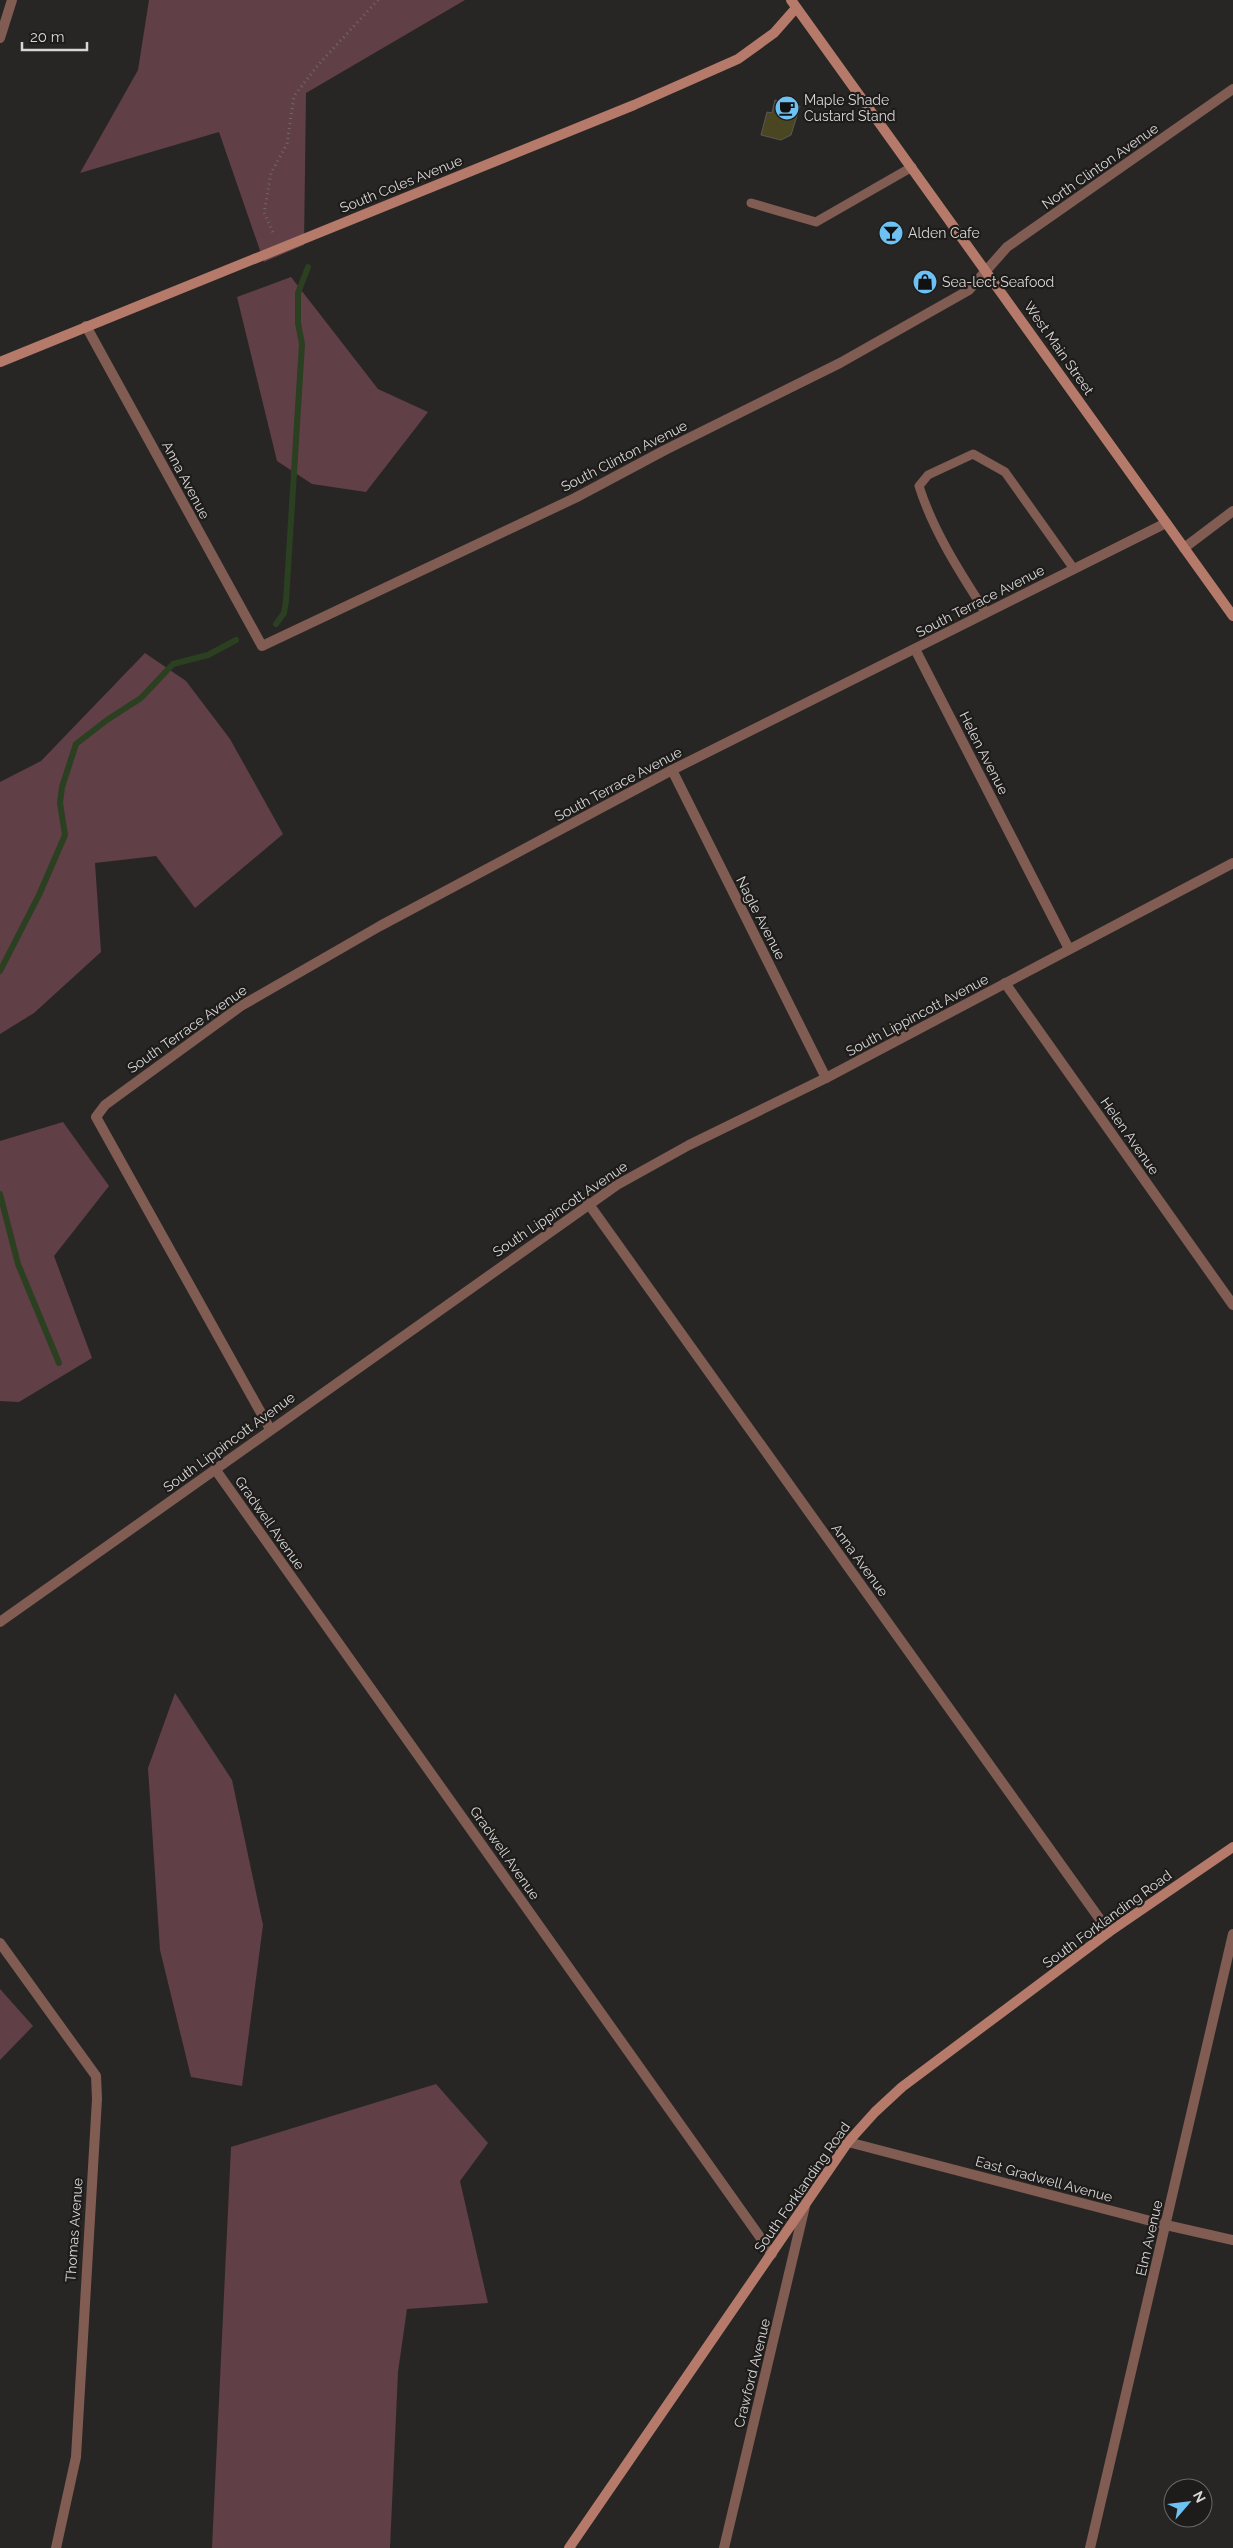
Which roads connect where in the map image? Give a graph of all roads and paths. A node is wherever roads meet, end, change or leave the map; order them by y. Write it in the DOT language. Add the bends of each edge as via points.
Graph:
graph roads {
  1 [pos="12,0"];
  2 [pos="378,0"];
  3 [pos="795,3"];
  4 [pos="0,38"];
  5 [pos="1233,89"];
  6 [pos="912,167"];
  7 [pos="751,203"];
  8 [pos="273,232"];
  9 [pos="986,270"];
  10 [pos="86,326"];
  11 [pos="0,362"];
  12 [pos="1233,511"];
  13 [pos="1166,523"];
  14 [pos="1184,548"];
  15 [pos="1074,569"];
  16 [pos="986,613"];
  17 [pos="1233,616"];
  18 [pos="262,646"];
  19 [pos="915,649"];
  20 [pos="672,770"];
  21 [pos="1233,863"];
  22 [pos="1069,949"];
  23 [pos="1005,983"];
  24 [pos="826,1078"];
  25 [pos="588,1203"];
  26 [pos="1233,1306"];
  27 [pos="270,1429"];
  28 [pos="215,1469"];
  29 [pos="0,1622"];
  30 [pos="1233,1847"];
  31 [pos="1109,1932"];
  32 [pos="1233,1934"];
  33 [pos="0,1943"];
  34 [pos="848,2142"];
  35 [pos="805,2205"];
  36 [pos="1166,2225"];
  37 [pos="1233,2240"];
  38 [pos="772,2254"];
  39 [pos="56,2548"];
  40 [pos="569,2548"];
  41 [pos="724,2548"];
  42 [pos="1090,2548"];
  1 -- 4 [label="street"];
  2 -- 8 [label="path" via="294,96 286,144 271,173 264,213"];
  3 -- 6 [label="street, West Main Street"];
  3 -- 10 [label="street, South Coles Avenue" via="774,33 730,63 625,109"];
  5 -- 9 [label="street, North Clinton Avenue" via="1008,247"];
  6 -- 7 [label="lane" via="816,222"];
  6 -- 9 [label="street, West Main Street"];
  9 -- 13 [label="street, West Main Street"];
  9 -- 18 [label="street, South Clinton Avenue" via="969,290 840,363 575,498"];
  10 -- 11 [label="street, South Coles Avenue"];
  10 -- 18 [label="street, Anna Avenue"];
  12 -- 14 [label="street"];
  13 -- 14 [label="street, West Main Street"];
  13 -- 15 [label="street, South Terrace Avenue"];
  14 -- 17 [label="street, West Main Street"];
  15 -- 16 [label="street, South Terrace Avenue"];
  15 -- 16 [label="lane" via="1005,472 973,454 928,475 920,486 925,504 964,579"];
  16 -- 19 [label="street, South Terrace Avenue"];
  19 -- 20 [label="street, South Terrace Avenue"];
  19 -- 22 [label="street, Helen Avenue"];
  20 -- 24 [label="street, Nagle Avenue"];
  20 -- 27 [label="street, South Terrace Avenue" via="380,926 241,1006 105,1105 96,1117"];
  21 -- 22 [label="street, South Lippincott Avenue"];
  22 -- 23 [label="street, South Lippincott Avenue"];
  23 -- 24 [label="street, South Lippincott Avenue"];
  23 -- 26 [label="street, Helen Avenue"];
  24 -- 25 [label="street, South Lippincott Avenue" via="689,1145"];
  25 -- 27 [label="street, South Lippincott Avenue"];
  25 -- 31 [label="street, Anna Avenue"];
  27 -- 28 [label="street, South Lippincott Avenue"];
  28 -- 29 [label="street, South Lippincott Avenue"];
  28 -- 38 [label="street, Gradwell Avenue"];
  30 -- 31 [label="street, South Forklanding Road"];
  31 -- 34 [label="street, South Forklanding Road" via="902,2087"];
  32 -- 36 [label="street, Elm Avenue"];
  33 -- 39 [label="street, Thomas Avenue" via="96,2076 76,2457"];
  34 -- 35 [label="street, South Forklanding Road"];
  34 -- 36 [label="street, East Gradwell Avenue"];
  35 -- 38 [label="street, South Forklanding Road"];
  35 -- 41 [label="street, Crawford Avenue"];
  36 -- 37 [label="street, East Gradwell Avenue"];
  36 -- 42 [label="street, Elm Avenue"];
  38 -- 40 [label="street, South Forklanding Road"];
}
